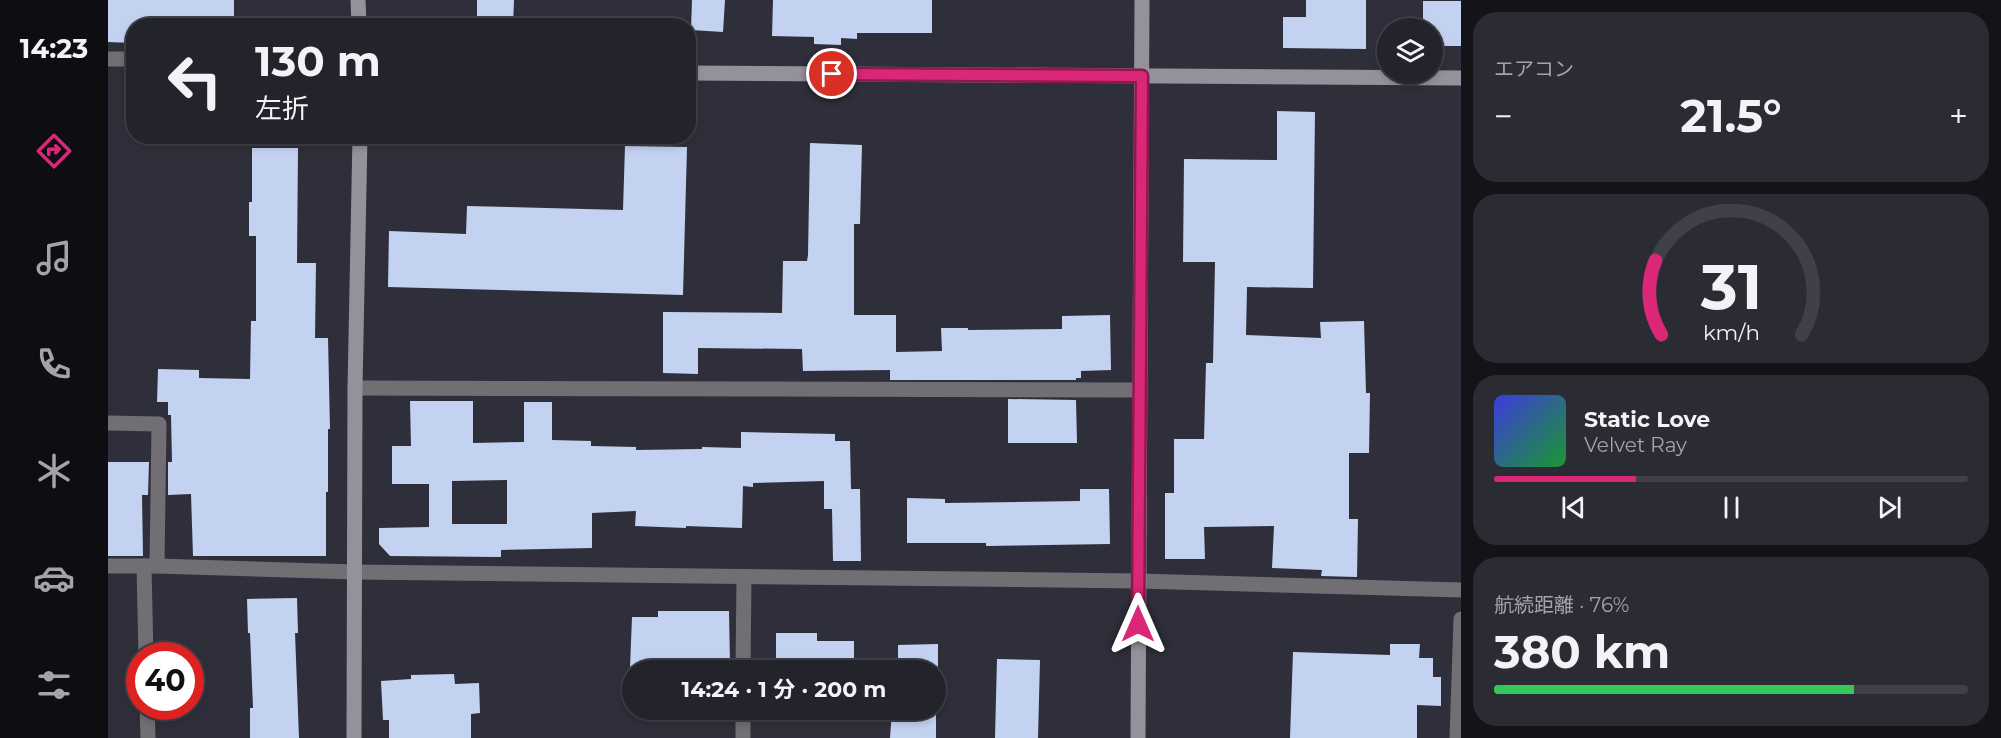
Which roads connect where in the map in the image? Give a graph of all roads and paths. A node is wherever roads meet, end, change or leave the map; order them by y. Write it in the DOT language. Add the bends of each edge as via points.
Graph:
graph roads {
  1 [pos="358,0"];
  2 [pos="1142,0"];
  3 [pos="359,18"];
  4 [pos="126,59"];
  5 [pos="108,60"];
  6 [pos="696,73"];
  7 [pos="1142,76"];
  8 [pos="1461,78"];
  9 [pos="360,144"];
  10 [pos="356,388"];
  11 [pos="1139,390"];
  12 [pos="108,423"];
  13 [pos="108,566"];
  14 [pos="150,566"];
  15 [pos="354,572"];
  16 [pos="744,577"];
  17 [pos="1139,581"];
  18 [pos="1461,590"];
  19 [pos="1461,619"];
  20 [pos="147,642"];
  21 [pos="743,660"];
  22 [pos="147,720"];
  23 [pos="743,720"];
  24 [pos="148,738"];
  25 [pos="354,738"];
  26 [pos="743,738"];
  27 [pos="1138,738"];
  28 [pos="1457,738"];
  1 -- 3 [label="street"];
  2 -- 7 [label="street"];
  4 -- 5 [label="street"];
  6 -- 7 [label="street"];
  7 -- 8 [label="street"];
  7 -- 11 [label="street"];
  9 -- 10 [label="street"];
  10 -- 11 [label="street"];
  10 -- 15 [label="street"];
  11 -- 17 [label="street"];
  12 -- 14 [label="street" via="159,424"];
  13 -- 14 [label="street"];
  14 -- 15 [label="street"];
  14 -- 20 [label="street"];
  15 -- 16 [label="street"];
  15 -- 25 [label="street"];
  16 -- 17 [label="street"];
  16 -- 21 [label="street"];
  17 -- 18 [label="street"];
  17 -- 27 [label="street"];
  19 -- 28 [label="street"];
  22 -- 24 [label="street"];
  23 -- 26 [label="street"];
}
